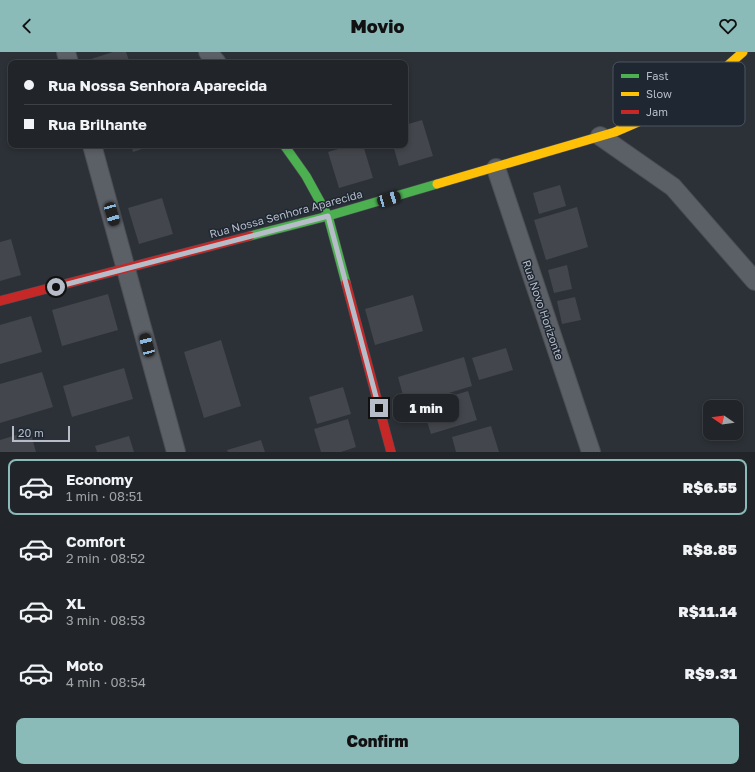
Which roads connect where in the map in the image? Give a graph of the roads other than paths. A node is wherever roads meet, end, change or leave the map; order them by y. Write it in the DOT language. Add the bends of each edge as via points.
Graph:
graph roads {
  1 [pos="208,52"];
  2 [pos="742,52"];
  3 [pos="215,60"];
  4 [pos="731,62"];
  5 [pos="625,126"];
  6 [pos="600,136"];
  7 [pos="93,148"];
  8 [pos="286,148"];
  9 [pos="496,168"];
  10 [pos="328,216"];
  11 [pos="127,269"];
  12 [pos="755,282"];
  13 [pos="0,301"];
  14 [pos="176,452"];
  15 [pos="391,452"];
  16 [pos="591,452"];
  1 -- 3 [label="street"];
  2 -- 4 [label="street, Rua Nossa Senhora Aparecida"];
  5 -- 6 [label="street, Rua Nossa Senhora Aparecida"];
  6 -- 9 [label="street, Rua Nossa Senhora Aparecida"];
  6 -- 12 [label="street" via="673,186"];
  7 -- 11 [label="street"];
  8 -- 10 [label="street" via="306,176"];
  9 -- 10 [label="street, Rua Nossa Senhora Aparecida"];
  9 -- 16 [label="street, Rua Novo Horizonte"];
  10 -- 11 [label="street, Rua Nossa Senhora Aparecida"];
  10 -- 15 [label="street"];
  11 -- 13 [label="street, Rua Nossa Senhora Aparecida"];
  11 -- 14 [label="street"];
}
